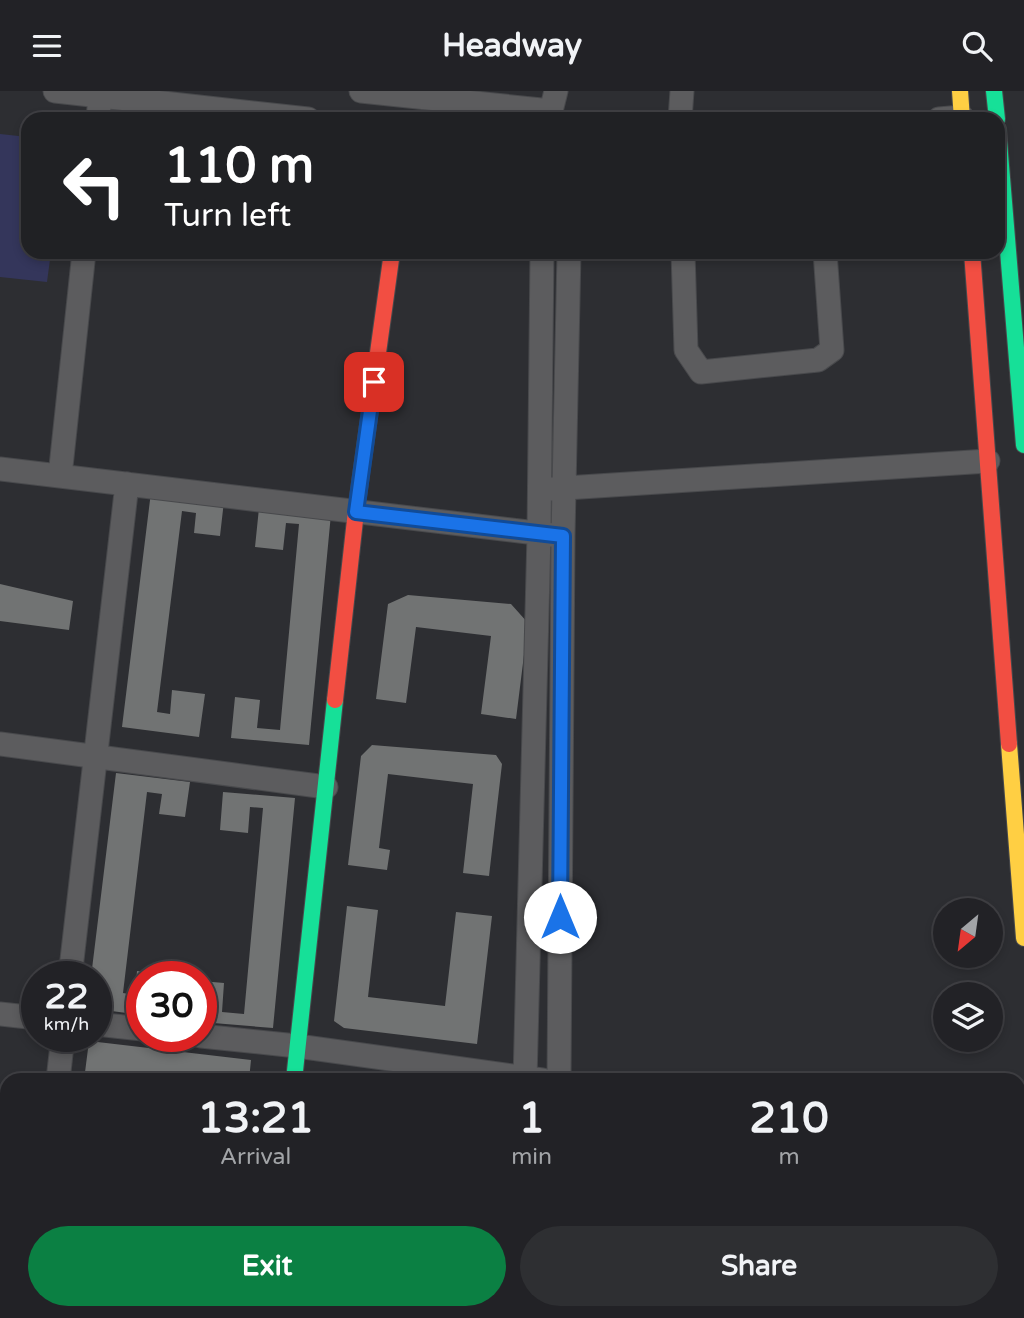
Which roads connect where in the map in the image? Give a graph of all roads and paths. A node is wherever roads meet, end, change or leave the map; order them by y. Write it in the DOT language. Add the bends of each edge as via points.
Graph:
graph roads {
  1 [pos="55,91"];
  2 [pos="361,91"];
  3 [pos="682,91"];
  4 [pos="960,91"];
  5 [pos="994,91"];
  6 [pos="552,106"];
  7 [pos="99,108"];
  8 [pos="175,112"];
  9 [pos="680,112"];
  10 [pos="956,112"];
  11 [pos="996,112"];
  12 [pos="1005,214"];
  13 [pos="83,259"];
  14 [pos="391,259"];
  15 [pos="542,259"];
  16 [pos="569,259"];
  17 [pos="683,259"];
  18 [pos="826,259"];
  19 [pos="973,259"];
  20 [pos="1024,445"];
  21 [pos="988,461"];
  22 [pos="0,469"];
  23 [pos="60,476"];
  24 [pos="127,484"];
  25 [pos="540,489"];
  26 [pos="564,489"];
  27 [pos="356,512"];
  28 [pos="539,534"];
  29 [pos="563,536"];
  30 [pos="0,744"];
  31 [pos="96,756"];
  32 [pos="326,787"];
  33 [pos="1024,938"];
  34 [pos="73,961"];
  35 [pos="0,1014"];
  36 [pos="21,1016"];
  37 [pos="217,1038"];
  38 [pos="298,1046"];
  39 [pos="61,1052"];
  40 [pos="59,1073"];
  41 [pos="295,1073"];
  42 [pos="489,1073"];
  43 [pos="531,1073"];
  44 [pos="559,1073"];
  1 -- 7 [label="street"];
  2 -- 6 [label="street"];
  3 -- 9 [label="street"];
  4 -- 10 [label="main road"];
  5 -- 11 [label="main road"];
  7 -- 8 [label="street"];
  12 -- 20 [label="main road"];
  13 -- 23 [label="street"];
  14 -- 27 [label="main road"];
  15 -- 25 [label="street"];
  16 -- 26 [label="street"];
  17 -- 18 [label="street" via="686,350 701,372 818,360 832,350"];
  19 -- 21 [label="main road"];
  21 -- 26 [label="street"];
  21 -- 33 [label="main road"];
  22 -- 23 [label="street"];
  23 -- 24 [label="street"];
  24 -- 27 [label="street"];
  24 -- 31 [label="street"];
  25 -- 26 [label="street"];
  25 -- 28 [label="street"];
  26 -- 29 [label="street"];
  27 -- 28 [label="street"];
  27 -- 32 [label="main road"];
  28 -- 29 [label="street"];
  28 -- 43 [label="street"];
  29 -- 44 [label="street"];
  30 -- 31 [label="street"];
  31 -- 32 [label="street"];
  31 -- 34 [label="street"];
  32 -- 38 [label="main road"];
  35 -- 36 [label="street"];
  37 -- 38 [label="street"];
  38 -- 41 [label="main road"];
  38 -- 42 [label="street"];
  39 -- 40 [label="street"];
}
